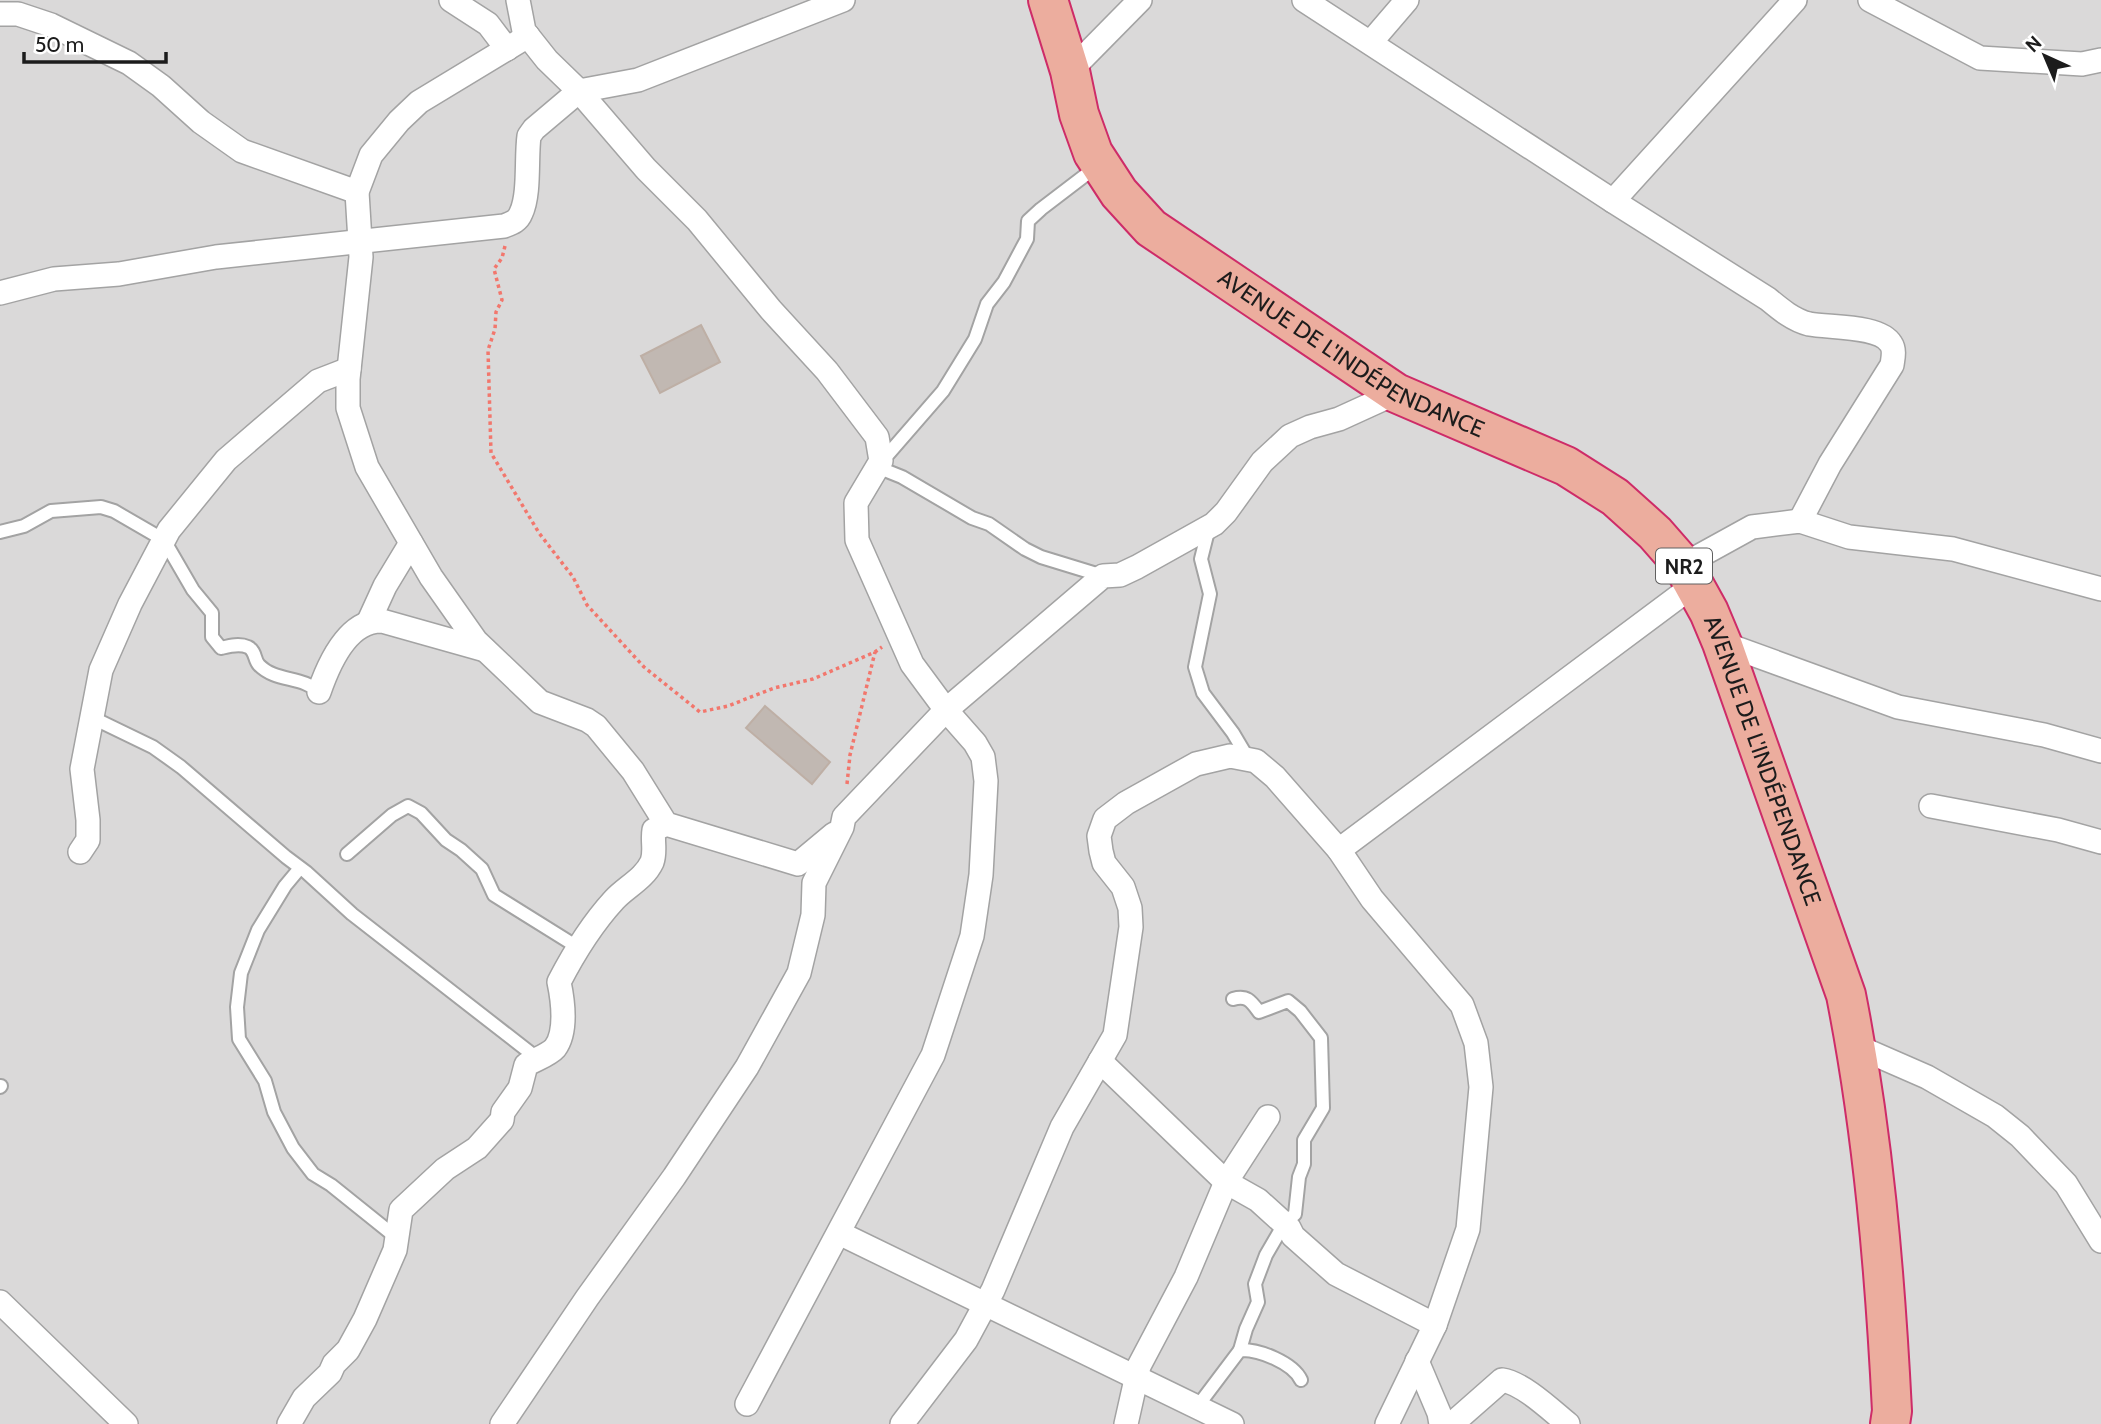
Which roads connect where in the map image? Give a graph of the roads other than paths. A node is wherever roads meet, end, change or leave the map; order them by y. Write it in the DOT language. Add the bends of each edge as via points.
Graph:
graph roads {
  1 [pos="451,0"];
  2 [pos="518,0"];
  3 [pos="843,0"];
  4 [pos="1048,0"];
  5 [pos="1140,0"];
  6 [pos="1304,0"];
  7 [pos="1407,0"];
  8 [pos="1795,0"];
  9 [pos="1870,0"];
  10 [pos="0,14"];
  11 [pos="528,36"];
  12 [pos="1371,43"];
  13 [pos="507,49"];
  14 [pos="2101,60"];
  15 [pos="1070,71"];
  16 [pos="579,90"];
  17 [pos="1101,164"];
  18 [pos="357,192"];
  19 [pos="1613,201"];
  20 [pos="359,242"];
  21 [pos="0,293"];
  22 [pos="349,369"];
  23 [pos="1396,393"];
  24 [pos="877,467"];
  25 [pos="1800,521"];
  26 [pos="1209,527"];
  27 [pos="0,532"];
  28 [pos="164,540"];
  29 [pos="411,543"];
  30 [pos="1689,575"];
  31 [pos="1103,576"];
  32 [pos="2101,589"];
  33 [pos="369,621"];
  34 [pos="1722,643"];
  35 [pos="485,650"];
  36 [pos="319,691"];
  37 [pos="946,710"];
  38 [pos="91,718"];
  39 [pos="2101,751"];
  40 [pos="1249,760"];
  41 [pos="1931,806"];
  42 [pos="843,822"];
  43 [pos="666,824"];
  44 [pos="2101,842"];
  45 [pos="1339,850"];
  46 [pos="80,852"];
  47 [pos="347,854"];
  48 [pos="792,862"];
  49 [pos="300,868"];
  50 [pos="814,896"];
  51 [pos="579,948"];
  52 [pos="1233,999"];
  53 [pos="1856,1046"];
  54 [pos="537,1058"];
  55 [pos="1100,1061"];
  56 [pos="1268,1117"];
  57 [pos="1226,1182"];
  58 [pos="1284,1224"];
  59 [pos="839,1233"];
  60 [pos="397,1238"];
  61 [pos="2101,1241"];
  62 [pos="0,1302"];
  63 [pos="986,1304"];
  64 [pos="1435,1325"];
  65 [pos="1241,1350"];
  66 [pos="1417,1361"];
  67 [pos="1136,1378"];
  68 [pos="1301,1380"];
  69 [pos="747,1404"];
  70 [pos="1197,1407"];
  71 [pos="126,1424"];
  72 [pos="289,1424"];
  73 [pos="502,1424"];
  74 [pos="902,1424"];
  75 [pos="1126,1424"];
  76 [pos="1232,1424"];
  77 [pos="1387,1424"];
  78 [pos="1441,1424"];
  79 [pos="1452,1424"];
  80 [pos="1568,1424"];
  81 [pos="1890,1424"];
  1 -- 13 [label="street" via="488,24"];
  2 -- 11 [label="street"];
  3 -- 16 [label="street" via="638,80"];
  4 -- 15 [label="highway, AVENUE DE L'INDÉPENDANCE / NR2"];
  5 -- 15 [label="street"];
  6 -- 12 [label="street"];
  7 -- 12 [label="street"];
  8 -- 19 [label="street"];
  9 -- 14 [label="street" via="1980,58 2082,64"];
  10 -- 18 [label="street" via="18,14 51,25 129,63 243,151"];
  11 -- 13 [label="street"];
  11 -- 16 [label="street"];
  12 -- 19 [label="street"];
  13 -- 18 [label="street" via="419,102 399,121 371,155"];
  15 -- 17 [label="highway, AVENUE DE L'INDÉPENDANCE / NR2" via="1079,114"];
  16 -- 20 [label="street" via="529,136 524,202 514,222"];
  16 -- 24 [label="street" via="827,371 877,437 881,461"];
  17 -- 23 [label="highway, AVENUE DE L'INDÉPENDANCE / NR2" via="1119,193 1151,228"];
  17 -- 24 [label="lane" via="1028,221 1027,239 987,304 975,339 943,391"];
  18 -- 20 [label="street"];
  19 -- 25 [label="street" via="1785,313 1807,323 1880,333 1891,342 1892,365"];
  20 -- 21 [label="street" via="54,279"];
  20 -- 22 [label="street"];
  22 -- 28 [label="street" via="318,381 226,460"];
  22 -- 29 [label="street" via="348,408 367,467"];
  23 -- 26 [label="street" via="1290,436 1262,462 1226,512"];
  23 -- 30 [label="highway, AVENUE DE L'INDÉPENDANCE / NR2" via="1566,467 1615,497 1655,533"];
  24 -- 31 [label="lane" via="989,524 1041,557"];
  24 -- 37 [label="street" via="856,503 857,540 912,664"];
  25 -- 30 [label="street" via="1752,527"];
  25 -- 32 [label="street" via="1849,537 1953,549"];
  26 -- 31 [label="street" via="1120,575"];
  26 -- 40 [label="lane" via="1201,559 1210,594 1195,667 1203,694"];
  27 -- 28 [label="lane" via="24,526 51,511 101,507"];
  28 -- 36 [label="lane" via="212,613 212,638 221,648 248,647 259,665"];
  28 -- 38 [label="street" via="101,670"];
  29 -- 33 [label="street"];
  29 -- 35 [label="street"];
  30 -- 34 [label="highway, AVENUE DE L'INDÉPENDANCE / NR2"];
  30 -- 45 [label="street"];
  31 -- 37 [label="street"];
  33 -- 35 [label="street"];
  33 -- 36 [label="street" via="351,632"];
  34 -- 39 [label="street" via="1898,708 2044,735"];
  34 -- 53 [label="highway, AVENUE DE L'INDÉPENDANCE / NR2" via="1846,995"];
  35 -- 43 [label="street" via="540,702 596,726"];
  37 -- 42 [label="street"];
  37 -- 59 [label="street" via="983,757 986,781 972,936 933,1055"];
  38 -- 46 [label="street" via="82,769 88,841"];
  38 -- 49 [label="lane" via="169,758"];
  40 -- 45 [label="street" via="1275,777"];
  40 -- 55 [label="street" via="1230,756 1196,764 1105,819 1099,836 1101,851 1104,863 1123,887 1131,927 1119,1020"];
  41 -- 44 [label="street"];
  42 -- 48 [label="street" via="798,864"];
  42 -- 50 [label="street" via="814,883"];
  43 -- 48 [label="street"];
  43 -- 51 [label="street" via="654,830 655,853 647,871 615,898"];
  45 -- 64 [label="street" via="1372,899 1462,1005 1476,1043 1481,1087 1468,1229"];
  47 -- 51 [label="lane" via="408,806 482,869 494,895"];
  48 -- 50 [label="street"];
  49 -- 54 [label="lane"];
  49 -- 60 [label="lane" via="258,930 241,973 239,1040 265,1081 274,1112 293,1148 313,1174"];
  50 -- 73 [label="street" via="799,973 747,1067"];
  51 -- 54 [label="street" via="559,982 561,1034 554,1050"];
  52 -- 58 [label="lane" via="1250,999 1259,1012 1289,1001 1321,1038 1323,1108 1304,1140 1294,1214"];
  53 -- 61 [label="street" via="1968,1099 2003,1122 2066,1184"];
  53 -- 81 [label="highway, AVENUE DE L'INDÉPENDANCE / NR2" via="1885,1275"];
  54 -- 60 [label="street" via="526,1065 520,1088 502,1120 477,1148 445,1169 401,1210"];
  55 -- 57 [label="street"];
  55 -- 63 [label="street" via="1062,1127"];
  56 -- 57 [label="street"];
  57 -- 58 [label="street" via="1258,1200"];
  57 -- 67 [label="street"];
  58 -- 64 [label="street" via="1336,1274"];
  58 -- 65 [label="lane" via="1255,1284 1258,1302"];
  59 -- 63 [label="street"];
  59 -- 69 [label="street"];
  60 -- 72 [label="street" via="375,1298 348,1350 304,1398"];
  62 -- 71 [label="street"];
  63 -- 67 [label="street"];
  63 -- 74 [label="street"];
  64 -- 66 [label="street"];
  65 -- 68 [label="lane" via="1269,1355"];
  65 -- 70 [label="lane"];
  66 -- 77 [label="street"];
  66 -- 78 [label="street"];
  67 -- 70 [label="street"];
  67 -- 75 [label="street"];
  70 -- 76 [label="street"];
  79 -- 80 [label="street" via="1502,1380"];
}
